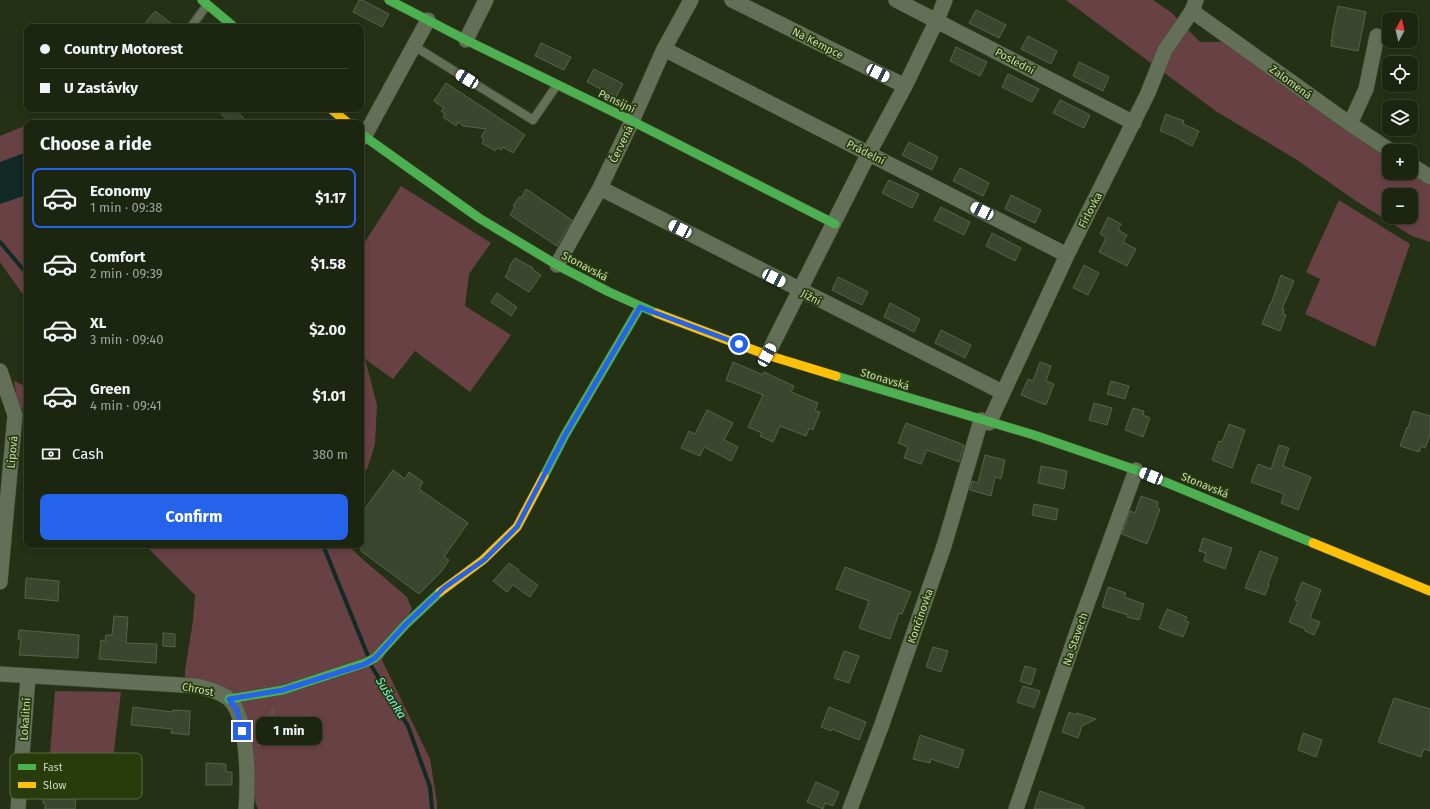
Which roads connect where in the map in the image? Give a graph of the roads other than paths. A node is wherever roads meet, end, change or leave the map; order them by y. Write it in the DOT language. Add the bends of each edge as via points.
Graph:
graph roads {
  1 [pos="389,0"];
  2 [pos="486,0"];
  3 [pos="690,0"];
  4 [pos="732,0"];
  5 [pos="896,0"];
  6 [pos="945,0"];
  7 [pos="204,2"];
  8 [pos="1191,11"];
  9 [pos="428,20"];
  10 [pos="937,20"];
  11 [pos="193,24"];
  12 [pos="230,24"];
  13 [pos="1377,36"];
  14 [pos="466,40"];
  15 [pos="414,46"];
  16 [pos="664,49"];
  17 [pos="557,85"];
  18 [pos="905,86"];
  19 [pos="335,112"];
  20 [pos="344,120"];
  21 [pos="632,121"];
  22 [pos="1134,123"];
  23 [pos="1350,124"];
  24 [pos="364,132"];
  25 [pos="364,136"];
  26 [pos="1382,145"];
  27 [pos="869,153"];
  28 [pos="1418,169"];
  29 [pos="1430,177"];
  30 [pos="600,188"];
  31 [pos="834,224"];
  32 [pos="1067,255"];
  33 [pos="557,265"];
  34 [pos="801,291"];
  35 [pos="640,307"];
  36 [pos="767,355"];
  37 [pos="0,371"];
  38 [pos="1002,392"];
  39 [pos="985,421"];
  40 [pos="1136,470"];
  41 [pos="0,582"];
  42 [pos="1430,591"];
  43 [pos="0,674"];
  44 [pos="28,677"];
  45 [pos="229,699"];
  46 [pos="22,753"];
  47 [pos="19,799"];
  48 [pos="18,809"];
  49 [pos="246,809"];
  50 [pos="850,809"];
  51 [pos="1016,809"];
  1 -- 9 [label="main road, Pensijní"];
  2 -- 14 [label="street"];
  3 -- 16 [label="street, Červená"];
  4 -- 18 [label="street, Na Kempce"];
  5 -- 10 [label="street, Poslední"];
  6 -- 10 [label="street"];
  7 -- 11 [label="lane"];
  7 -- 12 [label="main road"];
  8 -- 22 [label="street, Firlovka" via="1165,50"];
  8 -- 23 [label="street, Zalomená"];
  9 -- 14 [label="main road, Pensijní"];
  9 -- 15 [label="street"];
  10 -- 18 [label="street"];
  10 -- 22 [label="street, Poslední"];
  13 -- 23 [label="street" via="1366,89"];
  14 -- 17 [label="main road, Pensijní"];
  15 -- 17 [label="lane" via="533,120"];
  15 -- 24 [label="street"];
  16 -- 21 [label="street, Červená"];
  16 -- 27 [label="street, Prádelní"];
  17 -- 21 [label="main road, Pensijní"];
  18 -- 27 [label="street"];
  19 -- 20 [label="main road"];
  21 -- 30 [label="street, Červená"];
  21 -- 31 [label="main road, Pensijní"];
  22 -- 32 [label="street, Firlovka"];
  23 -- 26 [label="street, Zalomená"];
  25 -- 33 [label="main road, Stonavská" via="479,218"];
  27 -- 31 [label="street"];
  27 -- 32 [label="street, Prádelní"];
  28 -- 29 [label="street"];
  30 -- 33 [label="street, Červená"];
  30 -- 34 [label="street, Jižní"];
  31 -- 34 [label="street"];
  32 -- 38 [label="street, Firlovka"];
  33 -- 35 [label="main road, Stonavská"];
  34 -- 36 [label="street"];
  34 -- 38 [label="street, Jižní"];
  35 -- 36 [label="main road, Stonavská"];
  35 -- 45 [label="main road" via="565,435 517,527 484,560 444,588 375,658 365,664 283,690"];
  36 -- 39 [label="main road, Stonavská"];
  37 -- 41 [label="street, Lipová" via="15,415"];
  38 -- 39 [label="street, Firlovka"];
  39 -- 40 [label="main road, Stonavská"];
  39 -- 50 [label="street, Končinovka" via="942,553"];
  40 -- 42 [label="main road, Stonavská"];
  40 -- 51 [label="street, Na Stavech"];
  43 -- 44 [label="street, Chrost"];
  44 -- 45 [label="street, Chrost" via="196,686 217,691"];
  44 -- 46 [label="street, Lokalitní"];
  45 -- 49 [label="street" via="237,710 246,749"];
  47 -- 48 [label="street, Lokalitní"];
}
